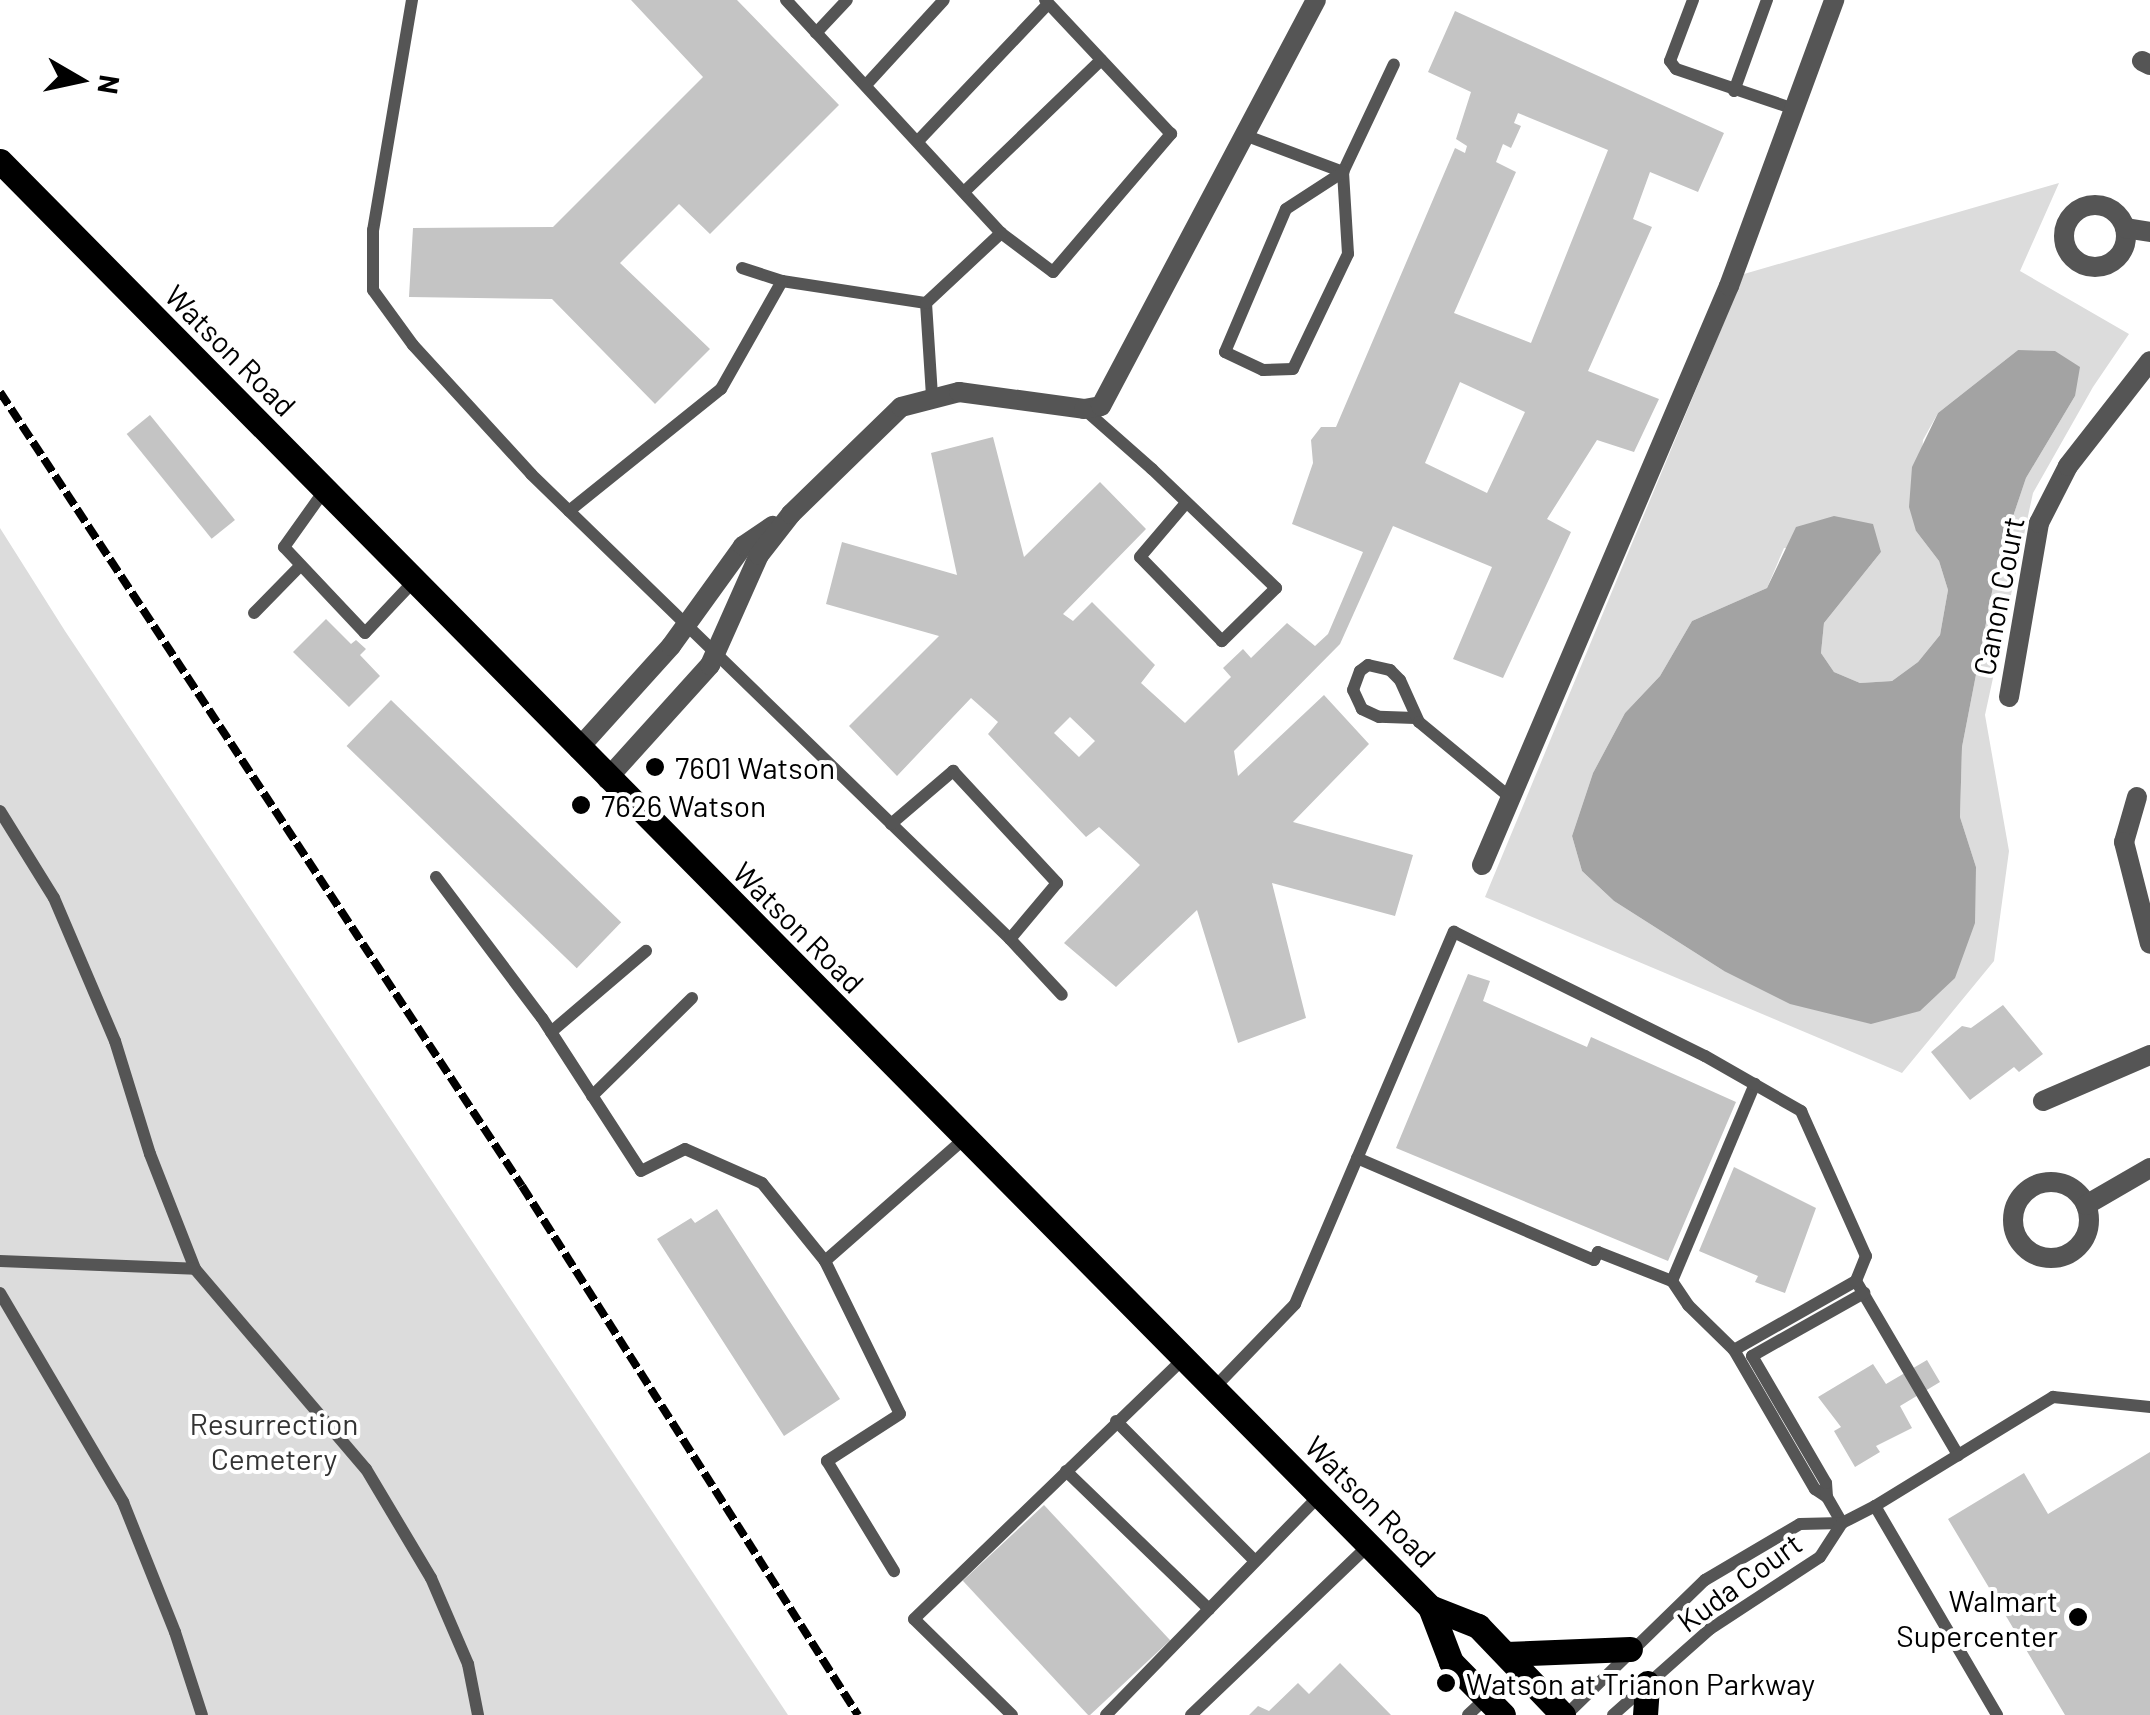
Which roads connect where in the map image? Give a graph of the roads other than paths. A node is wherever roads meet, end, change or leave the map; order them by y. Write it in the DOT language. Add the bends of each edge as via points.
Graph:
graph roads {
  1 [pos="412,0"];
  2 [pos="786,0"];
  3 [pos="846,0"];
  4 [pos="944,0"];
  5 [pos="1316,0"];
  6 [pos="1693,0"];
  7 [pos="1767,0"];
  8 [pos="1834,0"];
  9 [pos="1046,2"];
  10 [pos="816,33"];
  11 [pos="1101,60"];
  12 [pos="1394,64"];
  13 [pos="866,86"];
  14 [pos="1734,91"];
  15 [pos="1794,109"];
  16 [pos="1247,136"];
  17 [pos="918,141"];
  18 [pos="0,161"];
  19 [pos="1343,172"];
  20 [pos="965,192"];
  21 [pos="2125,228"];
  22 [pos="2150,232"];
  23 [pos="1001,234"];
  24 [pos="742,268"];
  25 [pos="782,281"];
  26 [pos="926,302"];
  27 [pos="2150,360"];
  28 [pos="932,396"];
  29 [pos="1084,409"];
  30 [pos="324,491"];
  31 [pos="1186,503"];
  32 [pos="569,511"];
  33 [pos="791,514"];
  34 [pos="300,566"];
  35 [pos="414,582"];
  36 [pos="254,613"];
  37 [pos="685,625"];
  38 [pos="715,654"];
  39 [pos="2009,697"];
  40 [pos="1415,718"];
  41 [pos="578,749"];
  42 [pos="607,778"];
  43 [pos="2136,797"];
  44 [pos="1511,798"];
  45 [pos="0,810"];
  46 [pos="891,824"];
  47 [pos="1482,865"];
  48 [pos="436,877"];
  49 [pos="1010,938"];
  50 [pos="2150,944"];
  51 [pos="646,951"];
  52 [pos="1062,994"];
  53 [pos="692,998"];
  54 [pos="551,1032"];
  55 [pos="2150,1054"];
  56 [pos="1755,1084"];
  57 [pos="592,1096"];
  58 [pos="2042,1102"];
  59 [pos="964,1139"];
  60 [pos="1357,1158"];
  61 [pos="2150,1168"];
  62 [pos="2086,1205"];
  63 [pos="0,1260"];
  64 [pos="825,1262"];
  65 [pos="196,1269"];
  66 [pos="1672,1281"];
  67 [pos="1860,1287"];
  68 [pos="0,1293"];
  69 [pos="1734,1350"];
  70 [pos="1184,1358"];
  71 [pos="1214,1388"];
  72 [pos="2150,1407"];
  73 [pos="1116,1421"];
  74 [pos="1958,1455"];
  75 [pos="1066,1471"];
  76 [pos="1319,1496"];
  77 [pos="1827,1497"];
  78 [pos="1875,1506"];
  79 [pos="1842,1522"];
  80 [pos="1368,1546"];
  81 [pos="1255,1561"];
  82 [pos="894,1572"];
  83 [pos="1209,1608"];
  84 [pos="1430,1608"];
  85 [pos="1630,1649"];
  86 [pos="1506,1654"];
  87 [pos="1647,1683"];
  88 [pos="1486,1709"];
  89 [pos="202,1715"];
  90 [pos="478,1715"];
  91 [pos="1012,1715"];
  92 [pos="1106,1715"];
  93 [pos="1192,1715"];
  94 [pos="1564,1715"];
  95 [pos="1613,1715"];
  96 [pos="1645,1715"];
  97 [pos="1996,1715"];
  1 -- 32 [label="lane" via="373,230 373,290 413,345"];
  2 -- 10 [label="lane"];
  3 -- 10 [label="lane"];
  4 -- 13 [label="lane"];
  5 -- 16 [label="street"];
  6 -- 14 [label="lane" via="1670,61"];
  7 -- 14 [label="lane"];
  8 -- 15 [label="street"];
  9 -- 11 [label="lane"];
  9 -- 17 [label="lane"];
  10 -- 13 [label="lane"];
  11 -- 20 [label="lane"];
  11 -- 23 [label="lane" via="1170,134 1054,272"];
  12 -- 19 [label="lane"];
  13 -- 17 [label="lane"];
  14 -- 15 [label="lane"];
  15 -- 44 [label="street" via="1730,286"];
  16 -- 19 [label="lane"];
  16 -- 29 [label="street" via="1101,406"];
  17 -- 20 [label="lane"];
  18 -- 30 [label="main road, Watson Road"];
  19 -- 19 [label="lane" via="1348,254 1293,369 1264,370 1225,352 1286,209"];
  20 -- 23 [label="lane"];
  21 -- 22 [label="street"];
  23 -- 26 [label="lane"];
  24 -- 25 [label="lane"];
  25 -- 26 [label="lane"];
  25 -- 32 [label="lane" via="721,390"];
  26 -- 28 [label="lane"];
  27 -- 39 [label="street, Canon Court" via="2068,466 2039,523"];
  28 -- 29 [label="street" via="959,392"];
  28 -- 33 [label="street" via="902,407"];
  29 -- 31 [label="lane"];
  30 -- 34 [label="lane" via="284,547"];
  30 -- 35 [label="main road, Watson Road"];
  31 -- 31 [label="lane" via="1276,588 1222,641 1140,557"];
  32 -- 37 [label="lane"];
  33 -- 37 [label="street" via="743,546"];
  33 -- 38 [label="street" via="759,556"];
  34 -- 35 [label="lane" via="365,632"];
  34 -- 36 [label="lane"];
  35 -- 41 [label="main road, Watson Road"];
  37 -- 38 [label="lane"];
  37 -- 41 [label="street"];
  38 -- 42 [label="street"];
  38 -- 46 [label="lane"];
  40 -- 40 [label="lane" via="1390,670 1368,665 1360,671 1353,690 1362,708 1379,717"];
  40 -- 44 [label="lane"];
  41 -- 42 [label="main road, Watson Road"];
  42 -- 59 [label="main road, Watson Road"];
  43 -- 50 [label="street" via="2124,842"];
  44 -- 47 [label="street"];
  45 -- 65 [label="lane" via="54,898 115,1041"];
  46 -- 49 [label="lane"];
  46 -- 49 [label="lane" via="952,772 1057,883"];
  48 -- 54 [label="lane"];
  49 -- 52 [label="lane"];
  51 -- 54 [label="lane"];
  53 -- 57 [label="lane"];
  54 -- 57 [label="lane"];
  55 -- 58 [label="street"];
  56 -- 60 [label="lane" via="1454,932"];
  56 -- 66 [label="lane"];
  56 -- 67 [label="lane" via="1801,1111 1866,1256"];
  57 -- 64 [label="lane" via="641,1171 685,1149 762,1184"];
  59 -- 64 [label="lane"];
  59 -- 70 [label="main road, Watson Road"];
  60 -- 66 [label="lane" via="1594,1260 1598,1252"];
  60 -- 71 [label="lane" via="1294,1304"];
  61 -- 62 [label="street"];
  63 -- 65 [label="lane"];
  64 -- 82 [label="lane" via="900,1414 827,1461"];
  65 -- 90 [label="lane" via="366,1469 431,1578 468,1664"];
  66 -- 69 [label="lane"];
  67 -- 69 [label="lane"];
  67 -- 74 [label="lane"];
  67 -- 77 [label="lane" via="1752,1356 1826,1483"];
  68 -- 89 [label="lane" via="123,1502"];
  69 -- 77 [label="lane" via="1815,1490"];
  70 -- 71 [label="main road, Watson Road"];
  70 -- 73 [label="lane"];
  71 -- 76 [label="main road, Watson Road"];
  72 -- 74 [label="lane, Kuda Court" via="2053,1397"];
  73 -- 75 [label="lane"];
  73 -- 81 [label="lane"];
  74 -- 78 [label="lane, Kuda Court"];
  75 -- 83 [label="lane"];
  75 -- 91 [label="lane" via="914,1620"];
  76 -- 80 [label="main road, Watson Road"];
  76 -- 81 [label="lane"];
  77 -- 79 [label="lane"];
  78 -- 79 [label="lane, Kuda Court"];
  78 -- 97 [label="lane"];
  79 -- 85 [label="lane, Kuda Court" via="1800,1524 1740,1558 1704,1580"];
  79 -- 87 [label="lane, Kuda Court" via="1820,1558 1710,1629"];
  80 -- 84 [label="main road, Watson Road"];
  80 -- 93 [label="lane"];
  81 -- 83 [label="lane"];
  83 -- 92 [label="lane"];
  84 -- 86 [label="main road, Watson Road" via="1478,1626"];
  84 -- 88 [label="main road, Watson Road" via="1452,1662"];
  85 -- 86 [label="main road"];
  85 -- 94 [label="lane, Kuda Court"];
  86 -- 94 [label="main road, Watson Road"];
  87 -- 95 [label="lane, Kuda Court"];
  87 -- 96 [label="main road"];
}
